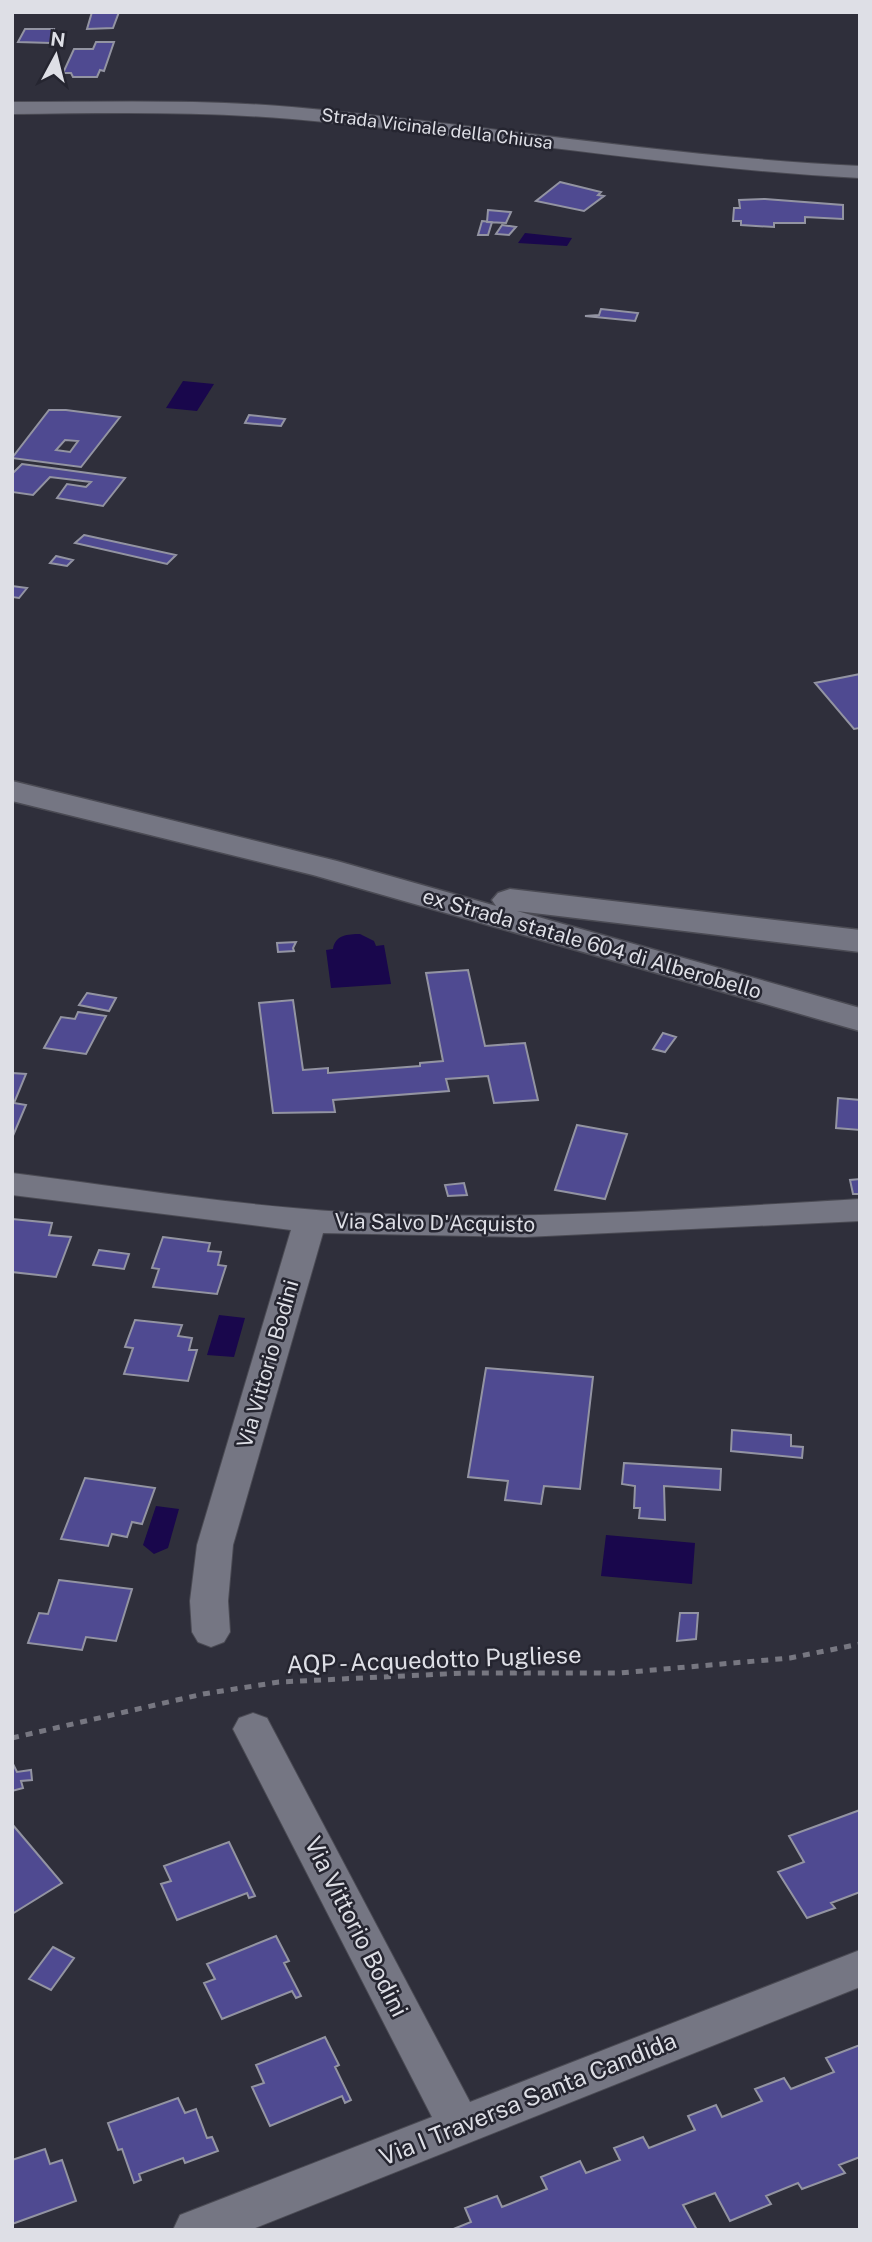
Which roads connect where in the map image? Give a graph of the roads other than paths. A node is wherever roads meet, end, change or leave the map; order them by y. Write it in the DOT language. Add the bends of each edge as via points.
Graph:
graph roads {
  1 [pos="12,108"];
  2 [pos="860,172"];
  3 [pos="12,791"];
  4 [pos="325,868"];
  5 [pos="860,942"];
  6 [pos="860,1020"];
  7 [pos="12,1184"];
  8 [pos="859,1211"];
  9 [pos="310,1220"];
  10 [pos="211,1632"];
  11 [pos="253,1729"];
  12 [pos="860,1968"];
  13 [pos="460,2126"];
  14 [pos="196,2230"];
  1 -- 2 [label="street, Strada Vicinale della Chiusa" via="265,111 754,166"];
  3 -- 4 [label="main road, ex Strada statale 604 di Alberobello"];
  4 -- 5 [label="main road, ex Strada statale 604 di Alberobello" via="502,899"];
  4 -- 6 [label="main road, ex Strada statale 604 di Alberobello"];
  7 -- 9 [label="street, Via Salvo D'Acquisto"];
  8 -- 9 [label="street, Via Salvo D'Acquisto" via="490,1227"];
  9 -- 10 [label="street, Via Vittorio Bodini" via="215,1545"];
  11 -- 13 [label="street, Via Vittorio Bodini"];
  12 -- 13 [label="street, Via I Traversa Santa Candida"];
  13 -- 14 [label="street, Via I Traversa Santa Candida"];
}
